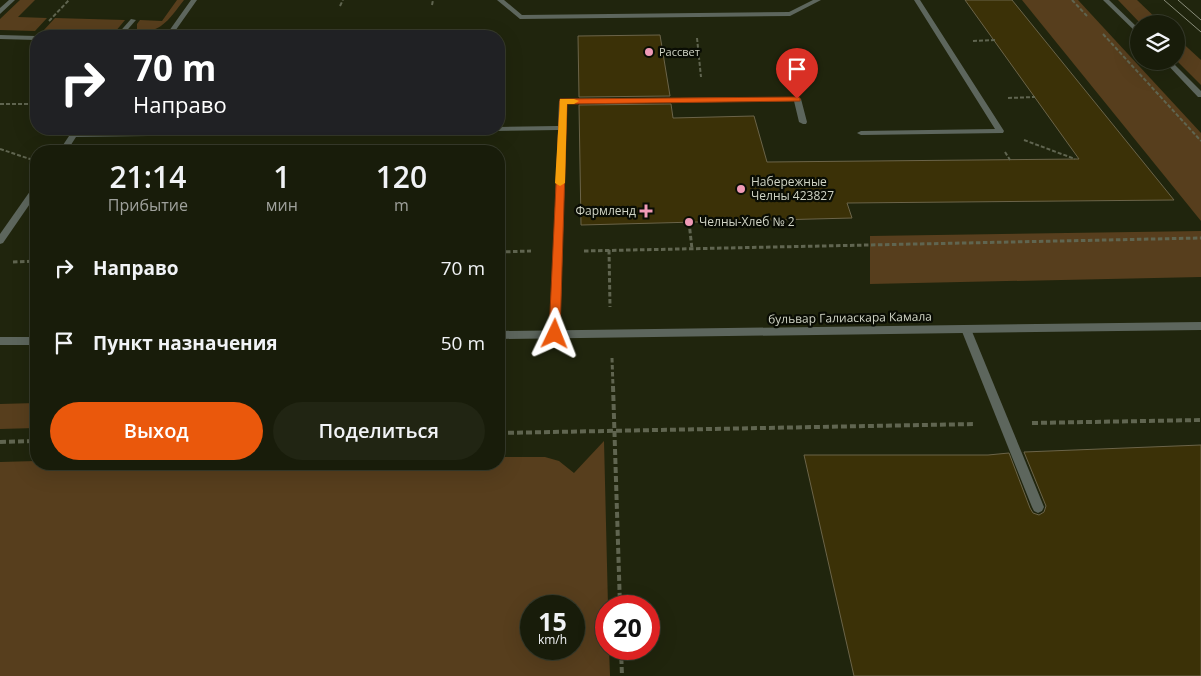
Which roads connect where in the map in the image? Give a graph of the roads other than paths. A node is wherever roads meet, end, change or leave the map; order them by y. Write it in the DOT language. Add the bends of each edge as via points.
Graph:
graph roads {
  1 [pos="12,0"];
  2 [pos="194,0"];
  3 [pos="500,0"];
  4 [pos="818,0"];
  5 [pos="918,0"];
  6 [pos="1106,0"];
  7 [pos="0,12"];
  8 [pos="133,20"];
  9 [pos="1130,24"];
  10 [pos="124,30"];
  11 [pos="173,30"];
  12 [pos="0,37"];
  13 [pos="30,38"];
  14 [pos="1176,70"];
  15 [pos="1201,95"];
  16 [pos="803,122"];
  17 [pos="505,128"];
  18 [pos="562,128"];
  19 [pos="861,133"];
  20 [pos="30,198"];
  21 [pos="0,241"];
  22 [pos="1201,326"];
  23 [pos="966,329"];
  24 [pos="555,334"];
  25 [pos="505,335"];
  26 [pos="0,341"];
  27 [pos="30,341"];
  28 [pos="1038,507"];
  1 -- 7 [label="street"];
  2 -- 11 [label="street"];
  3 -- 4 [label="street" via="520,17 790,14"];
  5 -- 19 [label="street" via="1000,131"];
  6 -- 9 [label="street"];
  8 -- 10 [label="street"];
  12 -- 13 [label="street"];
  14 -- 15 [label="street"];
  16 -- 18 [label="street" via="797,99 563,101"];
  17 -- 18 [label="street"];
  18 -- 24 [label="street"];
  20 -- 21 [label="street"];
  22 -- 23 [label="street, бульвар Галиаскара Камала"];
  23 -- 24 [label="street, бульвар Галиаскара Камала"];
  23 -- 28 [label="street"];
  24 -- 25 [label="street, бульвар Галиаскара Камала"];
  26 -- 27 [label="street"];
}
